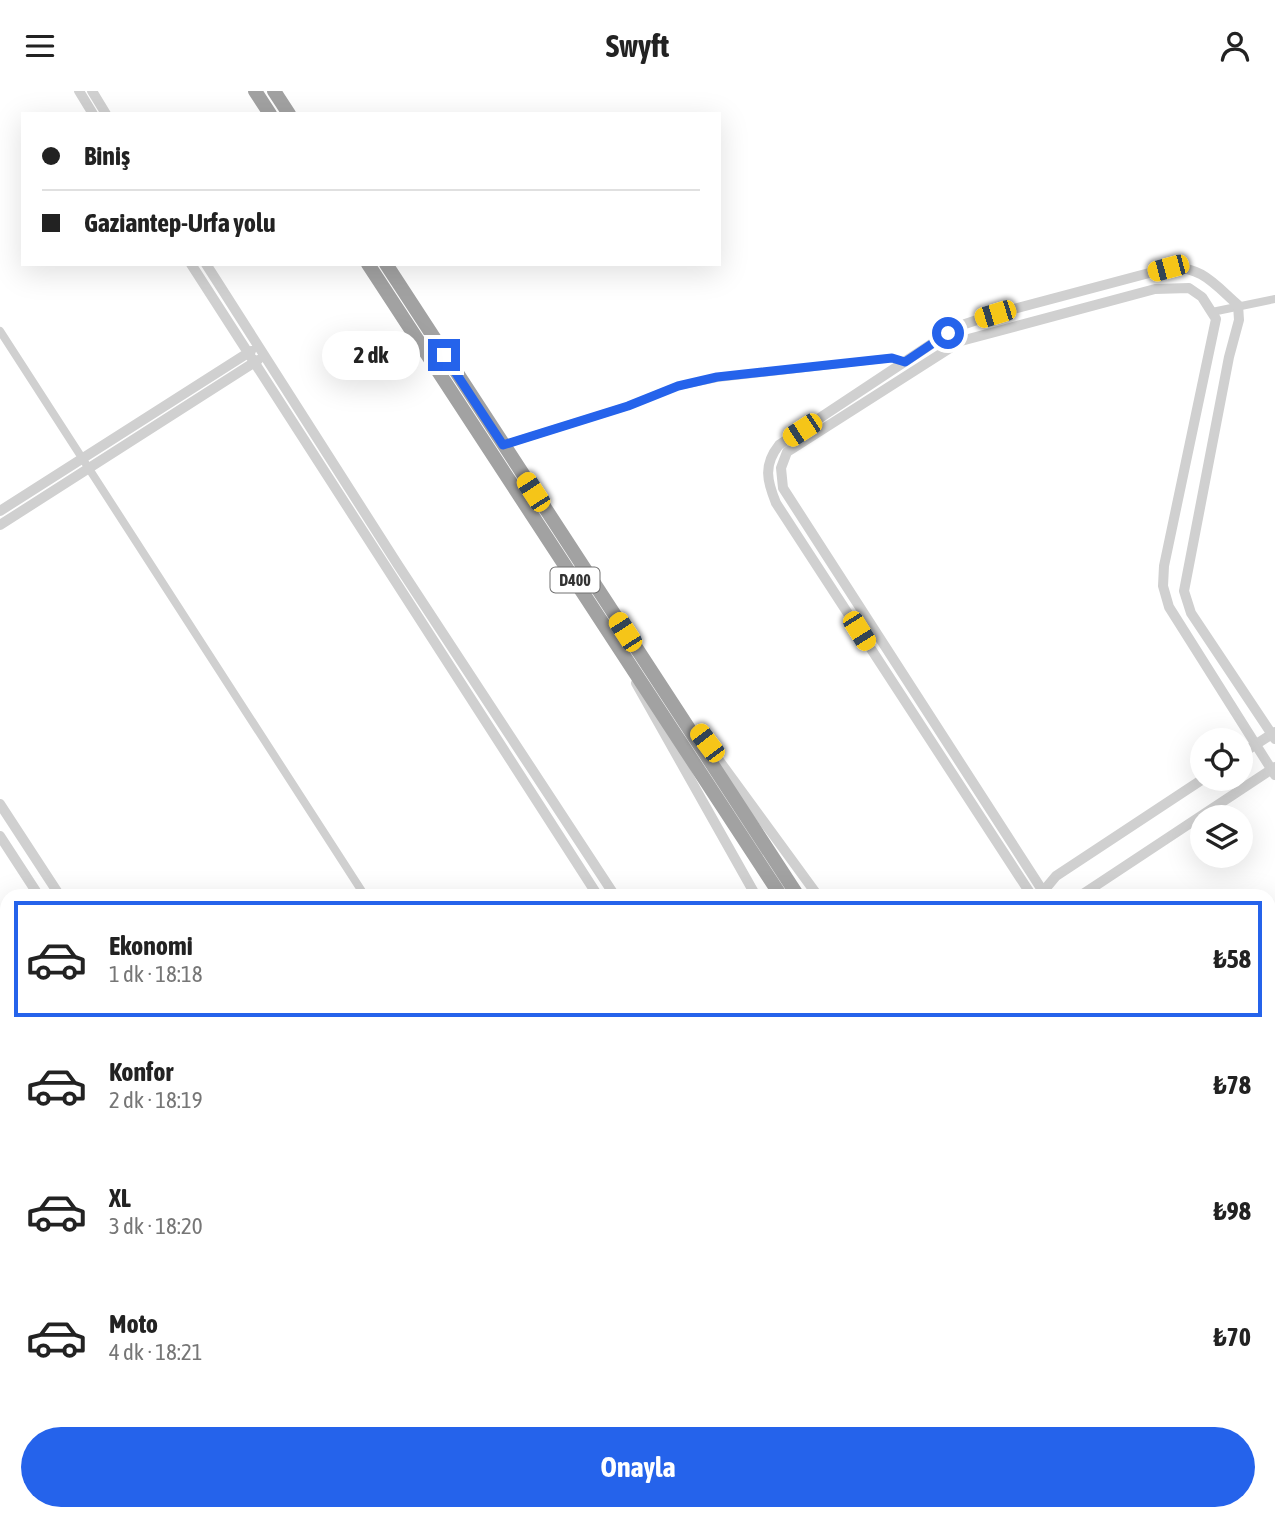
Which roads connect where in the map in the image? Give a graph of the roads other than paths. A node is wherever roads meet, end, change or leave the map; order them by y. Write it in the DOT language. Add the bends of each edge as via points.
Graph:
graph roads {
  1 [pos="79,91"];
  2 [pos="92,91"];
  3 [pos="255,91"];
  4 [pos="274,91"];
  5 [pos="92,112"];
  6 [pos="105,112"];
  7 [pos="269,112"];
  8 [pos="288,112"];
  9 [pos="192,266"];
  10 [pos="207,266"];
  11 [pos="369,266"];
  12 [pos="387,266"];
  13 [pos="1275,299"];
  14 [pos="1238,306"];
  15 [pos="1212,312"];
  16 [pos="0,331"];
  17 [pos="253,354"];
  18 [pos="905,362"];
  19 [pos="503,445"];
  20 [pos="83,458"];
  21 [pos="89,468"];
  22 [pos="0,511"];
  23 [pos="0,525"];
  24 [pos="617,645"];
  25 [pos="671,702"];
  26 [pos="1274,735"];
  27 [pos="1255,744"];
  28 [pos="1274,770"];
  29 [pos="1190,788"];
  30 [pos="0,804"];
  31 [pos="0,837"];
  32 [pos="34,889"];
  33 [pos="55,889"];
  34 [pos="360,889"];
  35 [pos="594,889"];
  36 [pos="610,889"];
  37 [pos="752,889"];
  38 [pos="776,889"];
  39 [pos="793,889"];
  40 [pos="813,889"];
  41 [pos="1027,889"];
  42 [pos="1040,889"];
  43 [pos="1047,889"];
  44 [pos="1091,889"];
  1 -- 5 [label="street"];
  2 -- 6 [label="street"];
  3 -- 7 [label="highway"];
  4 -- 8 [label="highway"];
  9 -- 17 [label="street"];
  10 -- 17 [label="street"];
  11 -- 24 [label="highway, D400"];
  12 -- 19 [label="highway, D400"];
  13 -- 14 [label="street"];
  14 -- 15 [label="street"];
  14 -- 18 [label="street" via="1202,274 1186,267 1168,268 962,325"];
  14 -- 26 [label="street" via="1239,320 1184,591 1191,613"];
  15 -- 27 [label="street" via="1216,319 1163,586 1185,636"];
  15 -- 42 [label="street" via="1202,297 1188,288 1166,288 961,341 787,452 781,468 783,488"];
  16 -- 20 [label="street"];
  17 -- 20 [label="street"];
  17 -- 21 [label="street"];
  17 -- 35 [label="street"];
  17 -- 36 [label="street" via="264,356"];
  18 -- 19 [label="street" via="892,358 717,377"];
  18 -- 41 [label="street" via="779,445 767,465 769,486"];
  19 -- 25 [label="highway, D400"];
  20 -- 21 [label="street"];
  20 -- 22 [label="street"];
  21 -- 23 [label="street"];
  21 -- 34 [label="street"];
  24 -- 37 [label="street" via="647,707"];
  24 -- 38 [label="highway, D400"];
  25 -- 39 [label="highway, D400"];
  25 -- 40 [label="street" via="695,727"];
  26 -- 27 [label="street"];
  27 -- 28 [label="street"];
  28 -- 44 [label="street"];
  29 -- 43 [label="street" via="1056,876"];
  30 -- 33 [label="street"];
  31 -- 32 [label="street"];
}
